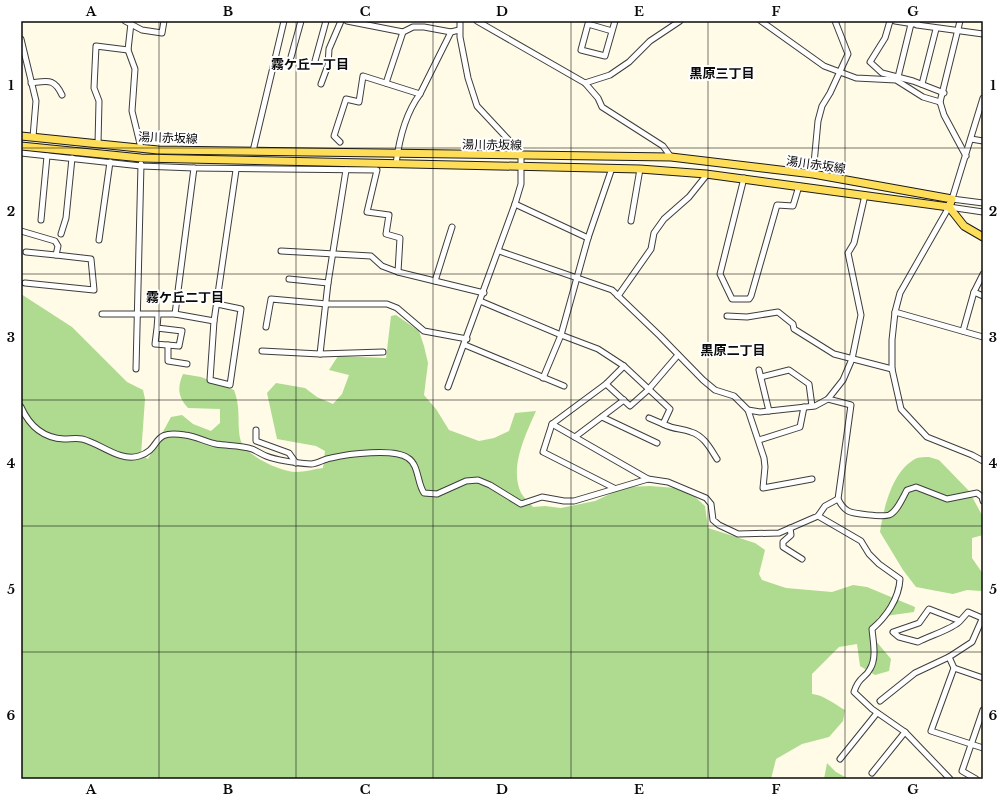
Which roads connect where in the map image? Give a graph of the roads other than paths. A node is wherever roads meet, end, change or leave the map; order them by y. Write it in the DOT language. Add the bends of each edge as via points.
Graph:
graph roads {
  1 [pos="164,21"];
  2 [pos="284,21"];
  3 [pos="301,21"];
  4 [pos="326,21"];
  5 [pos="341,21"];
  6 [pos="347,21"];
  7 [pos="460,21"];
  8 [pos="477,21"];
  9 [pos="615,21"];
  10 [pos="680,21"];
  11 [pos="761,21"];
  12 [pos="836,21"];
  13 [pos="890,21"];
  14 [pos="895,21"];
  15 [pos="960,21"];
  16 [pos="128,22"];
  17 [pos="367,22"];
  18 [pos="916,23"];
  19 [pos="936,29"];
  20 [pos="460,30"];
  21 [pos="959,30"];
  22 [pos="612,31"];
  23 [pos="403,32"];
  24 [pos="451,32"];
  25 [pos="983,34"];
  26 [pos="21,39"];
  27 [pos="128,50"];
  28 [pos="291,57"];
  29 [pos="314,61"];
  30 [pos="839,73"];
  31 [pos="898,77"];
  32 [pos="386,83"];
  33 [pos="585,83"];
  34 [pos="31,84"];
  35 [pos="321,84"];
  36 [pos="922,84"];
  37 [pos="944,93"];
  38 [pos="420,94"];
  39 [pos="62,95"];
  40 [pos="983,98"];
  41 [pos="940,102"];
  42 [pos="21,136"];
  43 [pos="33,137"];
  44 [pos="971,139"];
  45 [pos="983,141"];
  46 [pos="340,142"];
  47 [pos="98,144"];
  48 [pos="21,146"];
  49 [pos="141,148"];
  50 [pos="253,151"];
  51 [pos="21,153"];
  52 [pos="397,154"];
  53 [pos="47,156"];
  54 [pos="521,156"];
  55 [pos="966,156"];
  56 [pos="672,157"];
  57 [pos="72,158"];
  58 [pos="110,162"];
  59 [pos="141,162"];
  60 [pos="396,164"];
  61 [pos="520,166"];
  62 [pos="194,168"];
  63 [pos="612,168"];
  64 [pos="640,169"];
  65 [pos="236,170"];
  66 [pos="346,170"];
  67 [pos="706,174"];
  68 [pos="813,174"];
  69 [pos="744,178"];
  70 [pos="799,186"];
  71 [pos="865,195"];
  72 [pos="952,199"];
  73 [pos="983,203"];
  74 [pos="515,204"];
  75 [pos="949,207"];
  76 [pos="983,212"];
  77 [pos="41,220"];
  78 [pos="631,221"];
  79 [pos="452,226"];
  80 [pos="21,231"];
  81 [pos="61,234"];
  82 [pos="983,237"];
  83 [pos="588,238"];
  84 [pos="99,240"];
  85 [pos="281,251"];
  86 [pos="499,251"];
  87 [pos="26,252"];
  88 [pos="333,254"];
  89 [pos="56,255"];
  90 [pos="398,272"];
  91 [pos="983,274"];
  92 [pos="289,279"];
  93 [pos="577,279"];
  94 [pos="435,281"];
  95 [pos="328,282"];
  96 [pos="25,283"];
  97 [pos="974,292"];
  98 [pos="484,293"];
  99 [pos="618,296"];
  100 [pos="983,296"];
  101 [pos="480,301"];
  102 [pos="216,304"];
  103 [pos="327,304"];
  104 [pos="895,312"];
  105 [pos="102,314"];
  106 [pos="175,314"];
  107 [pos="136,315"];
  108 [pos="158,315"];
  109 [pos="727,316"];
  110 [pos="214,320"];
  111 [pos="266,327"];
  112 [pos="157,328"];
  113 [pos="963,332"];
  114 [pos="561,335"];
  115 [pos="983,337"];
  116 [pos="467,339"];
  117 [pos="168,345"];
  118 [pos="465,345"];
  119 [pos="262,351"];
  120 [pos="383,352"];
  121 [pos="320,354"];
  122 [pos="678,355"];
  123 [pos="852,359"];
  124 [pos="187,364"];
  125 [pos="624,366"];
  126 [pos="136,369"];
  127 [pos="892,369"];
  128 [pos="759,370"];
  129 [pos="761,377"];
  130 [pos="543,378"];
  131 [pos="606,384"];
  132 [pos="564,386"];
  133 [pos="448,387"];
  134 [pos="648,390"];
  135 [pos="624,400"];
  136 [pos="828,400"];
  137 [pos="812,406"];
  138 [pos="21,407"];
  139 [pos="804,407"];
  140 [pos="748,410"];
  141 [pos="769,411"];
  142 [pos="602,417"];
  143 [pos="649,418"];
  144 [pos="552,424"];
  145 [pos="664,424"];
  146 [pos="256,430"];
  147 [pos="575,437"];
  148 [pos="759,440"];
  149 [pos="657,443"];
  150 [pos="717,459"];
  151 [pos="983,462"];
  152 [pos="296,463"];
  153 [pos="648,479"];
  154 [pos="812,479"];
  155 [pos="614,488"];
  156 [pos="838,499"];
  157 [pos="983,501"];
  158 [pos="818,516"];
  159 [pos="790,528"];
  160 [pos="802,559"];
  161 [pos="982,617"];
  162 [pos="960,621"];
  163 [pos="949,657"];
  164 [pos="954,668"];
  165 [pos="983,678"];
  166 [pos="880,701"];
  167 [pos="983,710"];
  168 [pos="877,713"];
  169 [pos="905,732"];
  170 [pos="971,744"];
  171 [pos="983,748"];
  172 [pos="840,759"];
  173 [pos="872,773"];
  174 [pos="950,779"];
  175 [pos="976,779"];
  1 -- 16 [label="street" via="162,33 142,30"];
  2 -- 50 [label="street"];
  3 -- 28 [label="street"];
  4 -- 29 [label="street"];
  5 -- 35 [label="street" via="329,49 328,65"];
  6 -- 17 [label="street"];
  7 -- 20 [label="street"];
  8 -- 33 [label="street"];
  9 -- 22 [label="street"];
  10 -- 33 [label="street" via="650,41 629,62 610,75"];
  11 -- 30 [label="street" via="824,66"];
  12 -- 30 [label="street" via="848,54"];
  13 -- 31 [label="street" via="885,38 870,62 882,73"];
  14 -- 18 [label="street"];
  15 -- 21 [label="street"];
  16 -- 27 [label="street"];
  17 -- 23 [label="street"];
  18 -- 19 [label="street"];
  18 -- 31 [label="street"];
  19 -- 21 [label="street"];
  19 -- 36 [label="street"];
  20 -- 24 [label="street"];
  20 -- 54 [label="street" via="468,78 477,106"];
  21 -- 25 [label="street"];
  21 -- 37 [label="street"];
  22 -- 22 [label="street" via="588,24 581,50 605,56"];
  23 -- 24 [label="street" via="413,27"];
  23 -- 32 [label="street"];
  24 -- 38 [label="street"];
  26 -- 34 [label="street"];
  27 -- 47 [label="street" via="96,46 94,88 99,101"];
  27 -- 49 [label="street" via="135,69 132,111"];
  30 -- 41 [label="street" via="856,78 896,80 923,97"];
  30 -- 68 [label="street" via="822,106 818,121"];
  31 -- 36 [label="street"];
  32 -- 38 [label="street"];
  32 -- 46 [label="street" via="363,76 359,102 346,99 334,136"];
  33 -- 56 [label="street" via="602,107 663,146"];
  34 -- 39 [label="street" via="49,81 57,86"];
  34 -- 43 [label="street" via="36,101"];
  36 -- 37 [label="street"];
  37 -- 41 [label="street"];
  38 -- 52 [label="street" via="401,134"];
  40 -- 44 [label="street"];
  41 -- 55 [label="street" via="944,115"];
  42 -- 43 [label="main road, 湯川赤坂線"];
  43 -- 47 [label="main road, 湯川赤坂線"];
  44 -- 45 [label="street"];
  44 -- 55 [label="street"];
  47 -- 49 [label="main road, 湯川赤坂線"];
  48 -- 59 [label="main road, 湯川赤坂線"];
  49 -- 50 [label="main road, 湯川赤坂線"];
  50 -- 52 [label="main road, 湯川赤坂線"];
  51 -- 53 [label="street"];
  52 -- 54 [label="main road, 湯川赤坂線"];
  52 -- 60 [label="street"];
  53 -- 57 [label="street"];
  53 -- 77 [label="street"];
  54 -- 56 [label="main road, 湯川赤坂線"];
  54 -- 61 [label="street"];
  55 -- 72 [label="street"];
  56 -- 68 [label="main road, 湯川赤坂線"];
  57 -- 58 [label="street"];
  57 -- 81 [label="street" via="66,218"];
  58 -- 59 [label="street"];
  58 -- 84 [label="street"];
  59 -- 60 [label="main road, 湯川赤坂線"];
  59 -- 62 [label="street"];
  59 -- 107 [label="street"];
  60 -- 61 [label="main road, 湯川赤坂線"];
  61 -- 63 [label="main road, 湯川赤坂線"];
  61 -- 74 [label="street" via="520,184"];
  62 -- 65 [label="street"];
  62 -- 106 [label="street"];
  63 -- 64 [label="main road, 湯川赤坂線"];
  63 -- 83 [label="street"];
  64 -- 67 [label="main road, 湯川赤坂線"];
  64 -- 78 [label="street"];
  65 -- 66 [label="street"];
  65 -- 102 [label="street"];
  66 -- 88 [label="street"];
  66 -- 90 [label="street" via="377,170 367,212 389,215 386,234 400,238"];
  67 -- 69 [label="main road, 湯川赤坂線"];
  67 -- 99 [label="street" via="689,197 664,219 654,234 652,249"];
  68 -- 72 [label="main road, 湯川赤坂線"];
  69 -- 70 [label="main road, 湯川赤坂線"];
  69 -- 70 [label="street" via="720,274 732,299 749,300 777,205 793,206"];
  70 -- 71 [label="main road, 湯川赤坂線"];
  71 -- 75 [label="main road, 湯川赤坂線"];
  71 -- 123 [label="street" via="854,243 848,252 862,315"];
  72 -- 73 [label="street"];
  72 -- 75 [label="main road"];
  74 -- 83 [label="street"];
  74 -- 86 [label="street"];
  75 -- 76 [label="street"];
  75 -- 82 [label="main road" via="964,226"];
  75 -- 104 [label="street" via="900,293"];
  79 -- 94 [label="street"];
  80 -- 89 [label="street" via="55,241 58,246"];
  83 -- 93 [label="street"];
  85 -- 88 [label="street"];
  86 -- 93 [label="street"];
  86 -- 98 [label="street"];
  87 -- 89 [label="street"];
  88 -- 90 [label="street" via="371,256 382,266"];
  88 -- 95 [label="street"];
  89 -- 96 [label="street" via="91,259 94,290"];
  90 -- 94 [label="street"];
  91 -- 97 [label="street"];
  92 -- 95 [label="street"];
  93 -- 99 [label="street" via="612,290"];
  93 -- 114 [label="street"];
  94 -- 98 [label="street"];
  95 -- 103 [label="street"];
  97 -- 100 [label="street"];
  97 -- 113 [label="street"];
  98 -- 101 [label="street"];
  99 -- 122 [label="street"];
  101 -- 114 [label="street"];
  101 -- 116 [label="street"];
  102 -- 110 [label="street"];
  102 -- 110 [label="street" via="241,309 230,385 210,380"];
  103 -- 111 [label="street" via="271,298"];
  103 -- 116 [label="street" via="387,304 397,308 424,331"];
  103 -- 121 [label="street"];
  104 -- 113 [label="street"];
  104 -- 127 [label="street"];
  105 -- 107 [label="street"];
  106 -- 108 [label="street"];
  106 -- 110 [label="street"];
  107 -- 108 [label="street"];
  107 -- 126 [label="street"];
  108 -- 112 [label="street"];
  109 -- 123 [label="street" via="747,317 778,312 793,324 794,329 822,347 834,354"];
  112 -- 117 [label="street" via="155,344"];
  112 -- 117 [label="street" via="182,331 179,346"];
  113 -- 115 [label="street"];
  114 -- 125 [label="street" via="598,349"];
  114 -- 130 [label="street"];
  116 -- 118 [label="street"];
  117 -- 124 [label="street" via="168,361"];
  118 -- 130 [label="street"];
  118 -- 133 [label="street"];
  119 -- 121 [label="street"];
  120 -- 121 [label="street"];
  122 -- 134 [label="street"];
  122 -- 140 [label="street" via="715,390 734,396"];
  123 -- 127 [label="street"];
  123 -- 136 [label="street" via="843,380"];
  125 -- 131 [label="street"];
  125 -- 134 [label="street"];
  127 -- 151 [label="street" via="901,409 926,437 972,454"];
  128 -- 129 [label="street"];
  129 -- 137 [label="street" via="789,370 809,384"];
  129 -- 141 [label="street"];
  130 -- 132 [label="street"];
  131 -- 135 [label="street"];
  131 -- 144 [label="street"];
  134 -- 135 [label="street" via="630,406"];
  134 -- 145 [label="street" via="670,409"];
  135 -- 142 [label="street"];
  136 -- 137 [label="street"];
  136 -- 156 [label="street" via="851,405"];
  137 -- 139 [label="street"];
  138 -- 152 [label="street" via="26,420 52,438 82,439 121,455 138,457 148,452 162,436 170,433 187,435 216,444 244,447 267,457"];
  139 -- 141 [label="street"];
  139 -- 148 [label="street" via="800,427"];
  140 -- 141 [label="street"];
  140 -- 148 [label="street"];
  142 -- 147 [label="street"];
  142 -- 149 [label="street"];
  143 -- 145 [label="street"];
  144 -- 147 [label="street"];
  144 -- 155 [label="street" via="543,452"];
  145 -- 150 [label="street" via="704,439"];
  146 -- 152 [label="street" via="256,440 289,453"];
  147 -- 153 [label="street"];
  148 -- 154 [label="street" via="766,467 763,488"];
  152 -- 155 [label="street" via="313,464 329,458 351,455 396,453 409,458 424,493 438,494 466,481 478,480 521,504 542,497 574,501"];
  153 -- 155 [label="street"];
  153 -- 159 [label="street" via="674,483 706,498 711,504 713,520 738,534 779,532"];
  156 -- 157 [label="street" via="848,511 877,516 889,515 907,490 916,487 947,499 977,493"];
  156 -- 158 [label="street" via="825,506"];
  158 -- 159 [label="street"];
  158 -- 168 [label="street" via="861,541 869,554 900,579 900,588 885,618 872,629 874,655 870,670 858,681 854,692"];
  159 -- 160 [label="street" via="791,535 783,542 783,546"];
  161 -- 162 [label="street" via="968,612"];
  161 -- 163 [label="street" via="972,642"];
  162 -- 162 [label="street" via="929,609 919,623 894,632 898,638 918,642"];
  163 -- 164 [label="street"];
  163 -- 166 [label="street" via="915,673"];
  164 -- 165 [label="street"];
  164 -- 170 [label="street" via="931,731"];
  167 -- 170 [label="street"];
  168 -- 169 [label="street"];
  168 -- 172 [label="street"];
  169 -- 173 [label="street"];
  169 -- 174 [label="street"];
  170 -- 171 [label="street"];
  170 -- 175 [label="street" via="962,770"];
}
